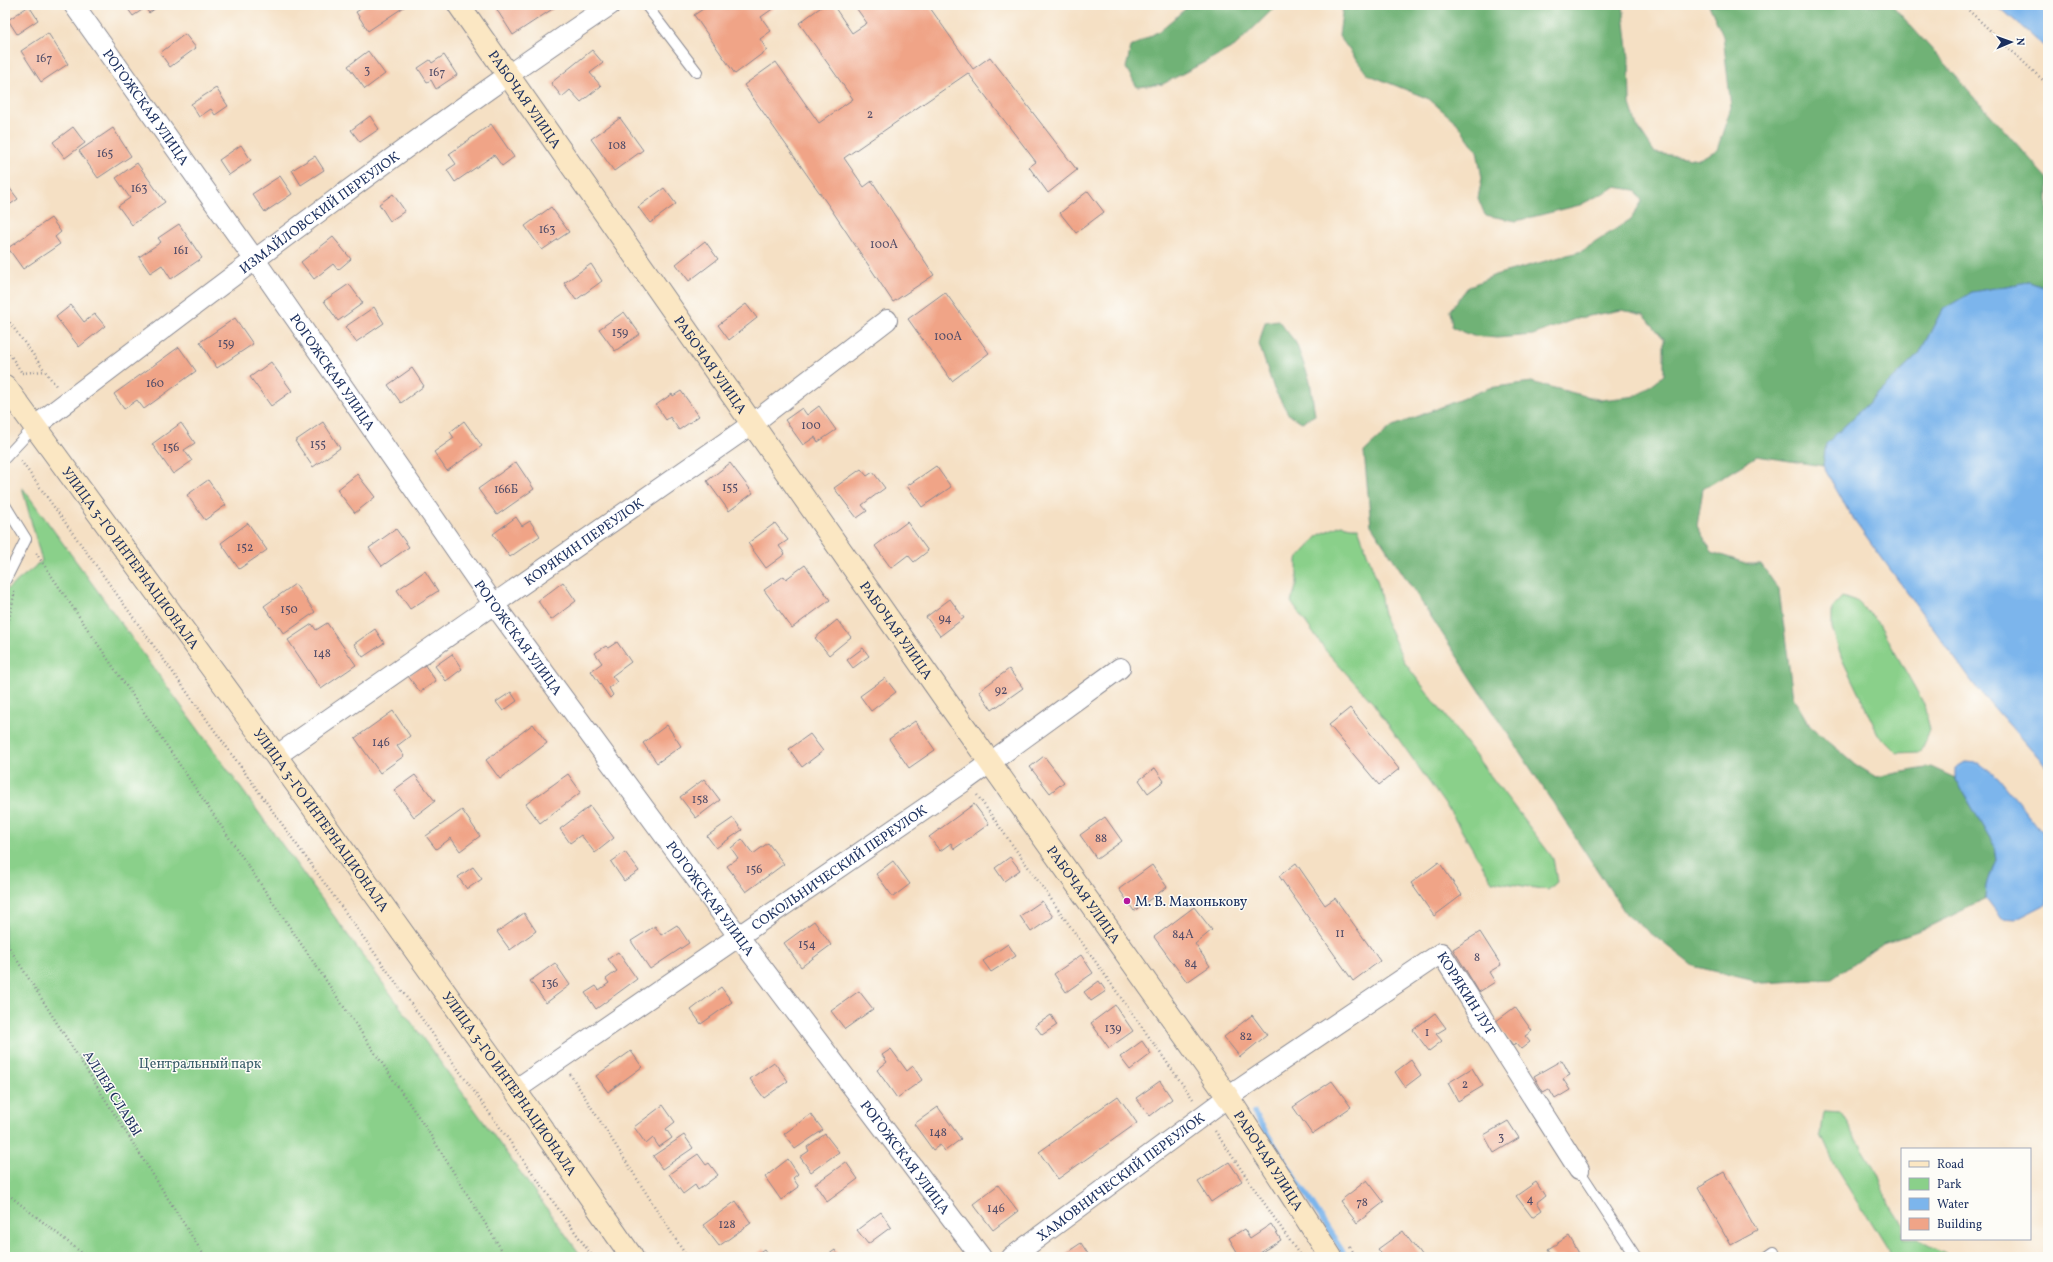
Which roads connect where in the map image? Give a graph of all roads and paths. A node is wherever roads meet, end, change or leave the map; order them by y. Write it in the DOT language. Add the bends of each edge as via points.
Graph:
graph roads {
  1 [pos="74,5"];
  2 [pos="459,5"];
  3 [pos="610,5"];
  4 [pos="646,5"];
  5 [pos="1963,5"];
  6 [pos="697,72"];
  7 [pos="508,74"];
  8 [pos="2048,85"];
  9 [pos="255,260"];
  10 [pos="5,316"];
  11 [pos="887,320"];
  12 [pos="45,371"];
  13 [pos="22,373"];
  14 [pos="5,386"];
  15 [pos="66,402"];
  16 [pos="752,424"];
  17 [pos="34,427"];
  18 [pos="13,450"];
  19 [pos="5,458"];
  20 [pos="5,505"];
  21 [pos="26,539"];
  22 [pos="5,581"];
  23 [pos="493,603"];
  24 [pos="1120,668"];
  25 [pos="276,756"];
  26 [pos="990,763"];
  27 [pos="966,780"];
  28 [pos="739,937"];
  29 [pos="5,941"];
  30 [pos="560,1060"];
  31 [pos="516,1090"];
  32 [pos="1228,1097"];
  33 [pos="1204,1115"];
  34 [pos="1579,1170"];
  35 [pos="5,1192"];
  36 [pos="88,1257"];
  37 [pos="205,1257"];
  38 [pos="506,1257"];
  39 [pos="593,1257"];
  40 [pos="632,1257"];
  41 [pos="687,1257"];
  42 [pos="981,1257"];
  43 [pos="1012,1257"];
  44 [pos="1301,1257"];
  45 [pos="1331,1257"];
  46 [pos="1636,1257"];
  1 -- 9 [label="street, РОГОЖСКАЯ УЛИЦА"];
  2 -- 7 [label="main road, РАБОЧАЯ УЛИЦА"];
  3 -- 7 [label="street, ИЗМАЙЛОВСКИЙ ПЕРЕУЛОК"];
  4 -- 6 [label="lane"];
  5 -- 8 [label="path"];
  7 -- 9 [label="street, ИЗМАЙЛОВСКИЙ ПЕРЕУЛОК"];
  7 -- 16 [label="main road, РАБОЧАЯ УЛИЦА"];
  9 -- 15 [label="street, ИЗМАЙЛОВСКИЙ ПЕРЕУЛОК"];
  9 -- 23 [label="street, РОГОЖСКАЯ УЛИЦА"];
  10 -- 12 [label="path"];
  11 -- 16 [label="street, КОРЯКИН ПЕРЕУЛОК"];
  12 -- 13 [label="path"];
  12 -- 15 [label="path"];
  14 -- 17 [label="main road, УЛИЦА 3-ГО ИНТЕРНАЦИОНАЛА"];
  15 -- 17 [label="street, ИЗМАЙЛОВСКИЙ ПЕРЕУЛОК"];
  16 -- 23 [label="street, КОРЯКИН ПЕРЕУЛОК"];
  16 -- 26 [label="main road, РАБОЧАЯ УЛИЦА"];
  17 -- 18 [label="lane"];
  17 -- 25 [label="main road, УЛИЦА 3-ГО ИНТЕРНАЦИОНАЛА"];
  18 -- 19 [label="lane"];
  18 -- 39 [label="path"];
  20 -- 21 [label="lane"];
  21 -- 22 [label="lane"];
  21 -- 38 [label="path" via="428,1131"];
  23 -- 25 [label="street, КОРЯКИН ПЕРЕУЛОК"];
  23 -- 28 [label="street, РОГОЖСКАЯ УЛИЦА"];
  24 -- 26 [label="street, СОКОЛЬНИЧЕСКИЙ ПЕРЕУЛОК"];
  25 -- 31 [label="main road, УЛИЦА 3-ГО ИНТЕРНАЦИОНАЛА"];
  26 -- 27 [label="street, СОКОЛЬНИЧЕСКИЙ ПЕРЕУЛОК"];
  26 -- 32 [label="main road, РАБОЧАЯ УЛИЦА"];
  27 -- 28 [label="street, СОКОЛЬНИЧЕСКИЙ ПЕРЕУЛОК"];
  27 -- 33 [label="path"];
  28 -- 30 [label="street, СОКОЛЬНИЧЕСКИЙ ПЕРЕУЛОК"];
  28 -- 42 [label="street, РОГОЖСКАЯ УЛИЦА"];
  29 -- 37 [label="path, АЛЛЕЯ СЛАВЫ"];
  30 -- 31 [label="street, СОКОЛЬНИЧЕСКИЙ ПЕРЕУЛОК"];
  30 -- 41 [label="path"];
  31 -- 40 [label="main road, УЛИЦА 3-ГО ИНТЕРНАЦИОНАЛА"];
  32 -- 33 [label="street, ХАМОВНИЧЕСКИЙ ПЕРЕУЛОК"];
  32 -- 34 [label="street, КОРЯКИН ЛУГ" via="1441,953"];
  32 -- 45 [label="main road, РАБОЧАЯ УЛИЦА"];
  33 -- 43 [label="street, ХАМОВНИЧЕСКИЙ ПЕРЕУЛОК"];
  33 -- 44 [label="path"];
  34 -- 46 [label="lane"];
  35 -- 36 [label="path"];
}
